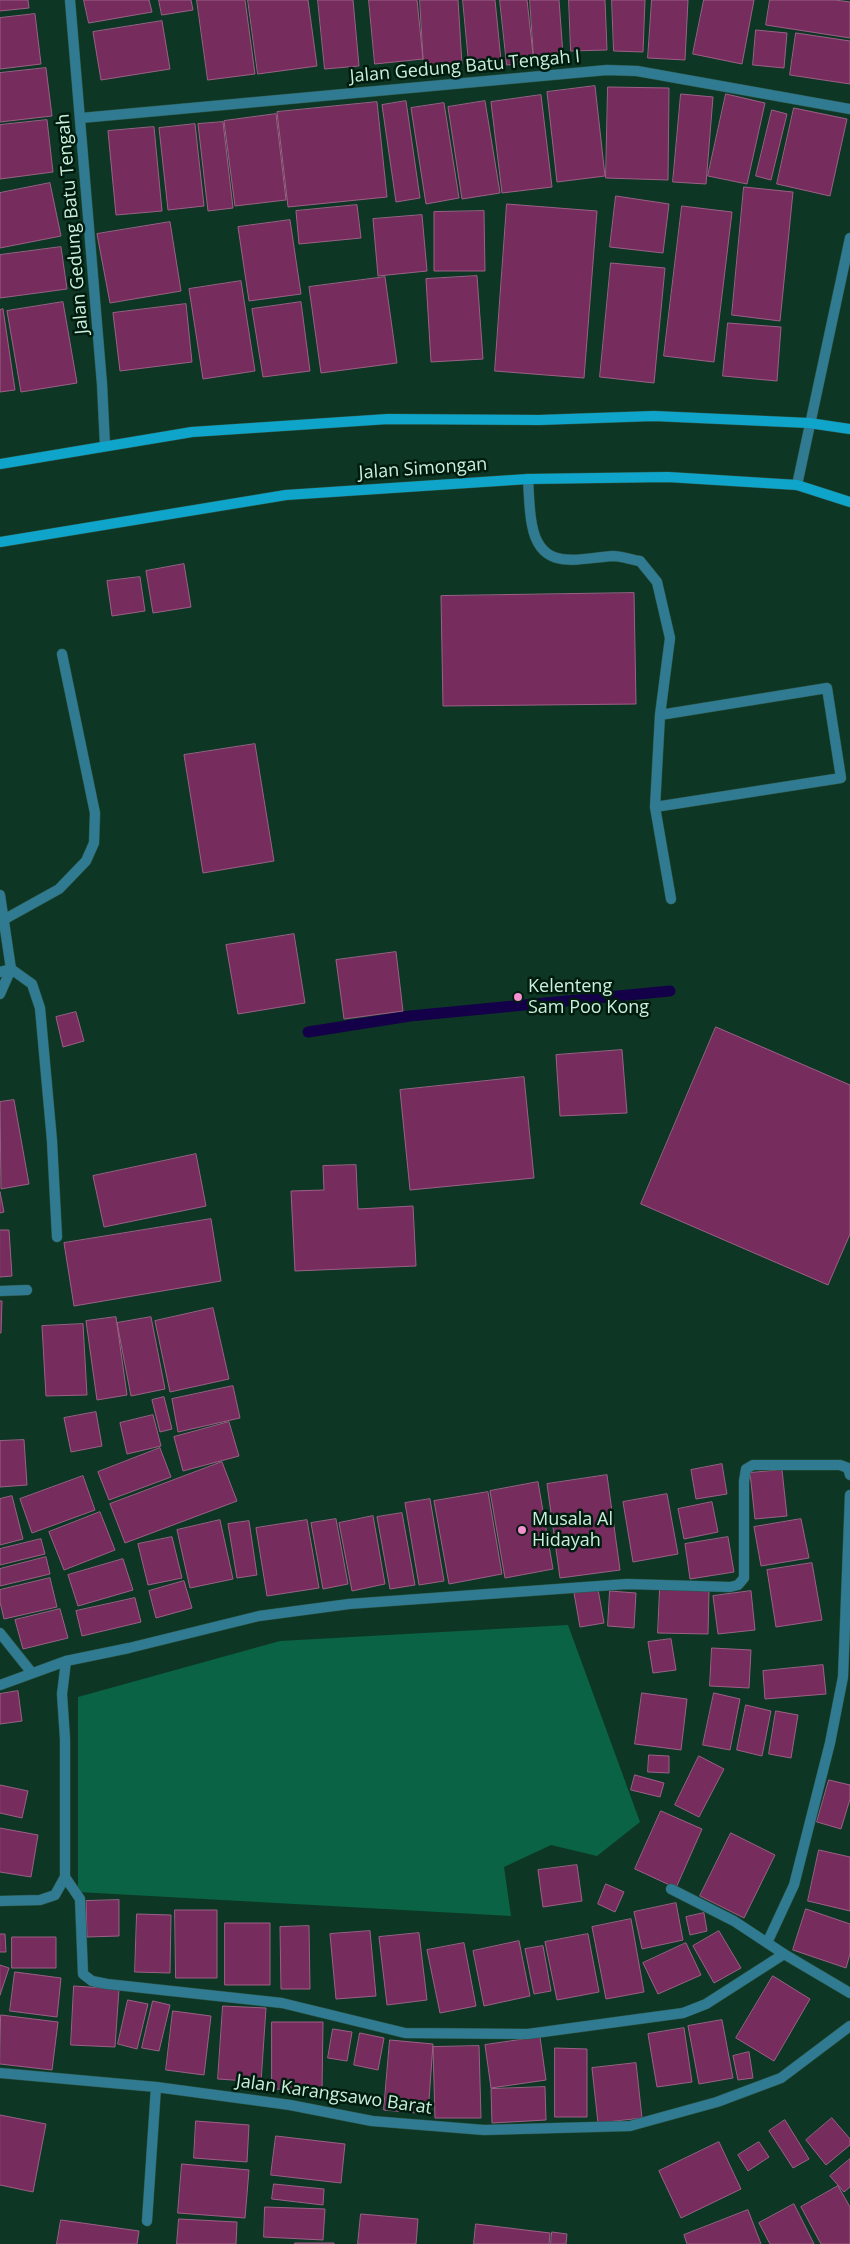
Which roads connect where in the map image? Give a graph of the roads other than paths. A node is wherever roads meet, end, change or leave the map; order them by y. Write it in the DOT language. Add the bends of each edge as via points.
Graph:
graph roads {
  1 [pos="70,0"];
  2 [pos="850,109"];
  3 [pos="81,118"];
  4 [pos="850,238"];
  5 [pos="809,423"];
  6 [pos="850,429"];
  7 [pos="105,446"];
  8 [pos="0,464"];
  9 [pos="528,479"];
  10 [pos="797,485"];
  11 [pos="850,502"];
  12 [pos="0,542"];
  13 [pos="62,654"];
  14 [pos="660,715"];
  15 [pos="655,807"];
  16 [pos="0,895"];
  17 [pos="671,900"];
  18 [pos="4,918"];
  19 [pos="11,969"];
  20 [pos="0,972"];
  21 [pos="0,994"];
  22 [pos="57,1237"];
  23 [pos="0,1290"];
  24 [pos="28,1290"];
  25 [pos="850,1475"];
  26 [pos="850,1495"];
  27 [pos="0,1633"];
  28 [pos="66,1661"];
  29 [pos="32,1673"];
  30 [pos="0,1685"];
  31 [pos="64,1877"];
  32 [pos="671,1889"];
  33 [pos="0,1902"];
  34 [pos="767,1943"];
  35 [pos="784,1954"];
  36 [pos="850,1993"];
  37 [pos="850,2026"];
  38 [pos="0,2073"];
  39 [pos="156,2087"];
  40 [pos="147,2221"];
  1 -- 3 [label="street, Jalan Gedung Batu Tengah"];
  2 -- 3 [label="street, Jalan Gedung Batu Tengah I" via="637,71 607,70"];
  3 -- 7 [label="street, Jalan Gedung Batu Tengah"];
  4 -- 5 [label="street"];
  5 -- 6 [label="main road"];
  5 -- 7 [label="main road" via="654,416 539,420 388,419 192,432"];
  5 -- 10 [label="street"];
  7 -- 8 [label="main road"];
  9 -- 10 [label="main road, Jalan Simongan" via="668,477"];
  9 -- 12 [label="main road, Jalan Simongan" via="286,495"];
  9 -- 14 [label="street" via="532,526 540,548 550,558 568,560 616,556 640,561 656,582 670,638"];
  10 -- 11 [label="main road, Jalan Simongan"];
  13 -- 18 [label="street" via="95,813 94,843 86,862 59,888"];
  14 -- 15 [label="street"];
  14 -- 15 [label="street" via="827,688 841,778"];
  15 -- 17 [label="street"];
  16 -- 18 [label="street"];
  18 -- 19 [label="street"];
  19 -- 20 [label="street"];
  19 -- 21 [label="street"];
  19 -- 22 [label="street" via="32,984 40,1008"];
  23 -- 24 [label="street"];
  25 -- 28 [label="street" via="848,1468 840,1465 753,1465 746,1469 744,1578 738,1585 730,1587 627,1584 349,1604 259,1616"];
  26 -- 34 [label="street" via="841,1686 794,1885"];
  27 -- 29 [label="street"];
  28 -- 29 [label="street"];
  28 -- 31 [label="street" via="62,1694 65,1739"];
  29 -- 30 [label="street"];
  31 -- 33 [label="street" via="55,1895 40,1900"];
  31 -- 35 [label="street" via="80,1899 83,1974 92,1981 282,2003 405,2033 528,2034 683,2013 706,2004"];
  32 -- 34 [label="street" via="734,1921"];
  34 -- 35 [label="street"];
  35 -- 36 [label="street"];
  37 -- 39 [label="street, Jalan Karangsawo Barat" via="781,2078 717,2102 630,2126 484,2130 428,2126 372,2121 290,2105"];
  38 -- 39 [label="street, Jalan Karangsawo Barat"];
  39 -- 40 [label="street"];
}
